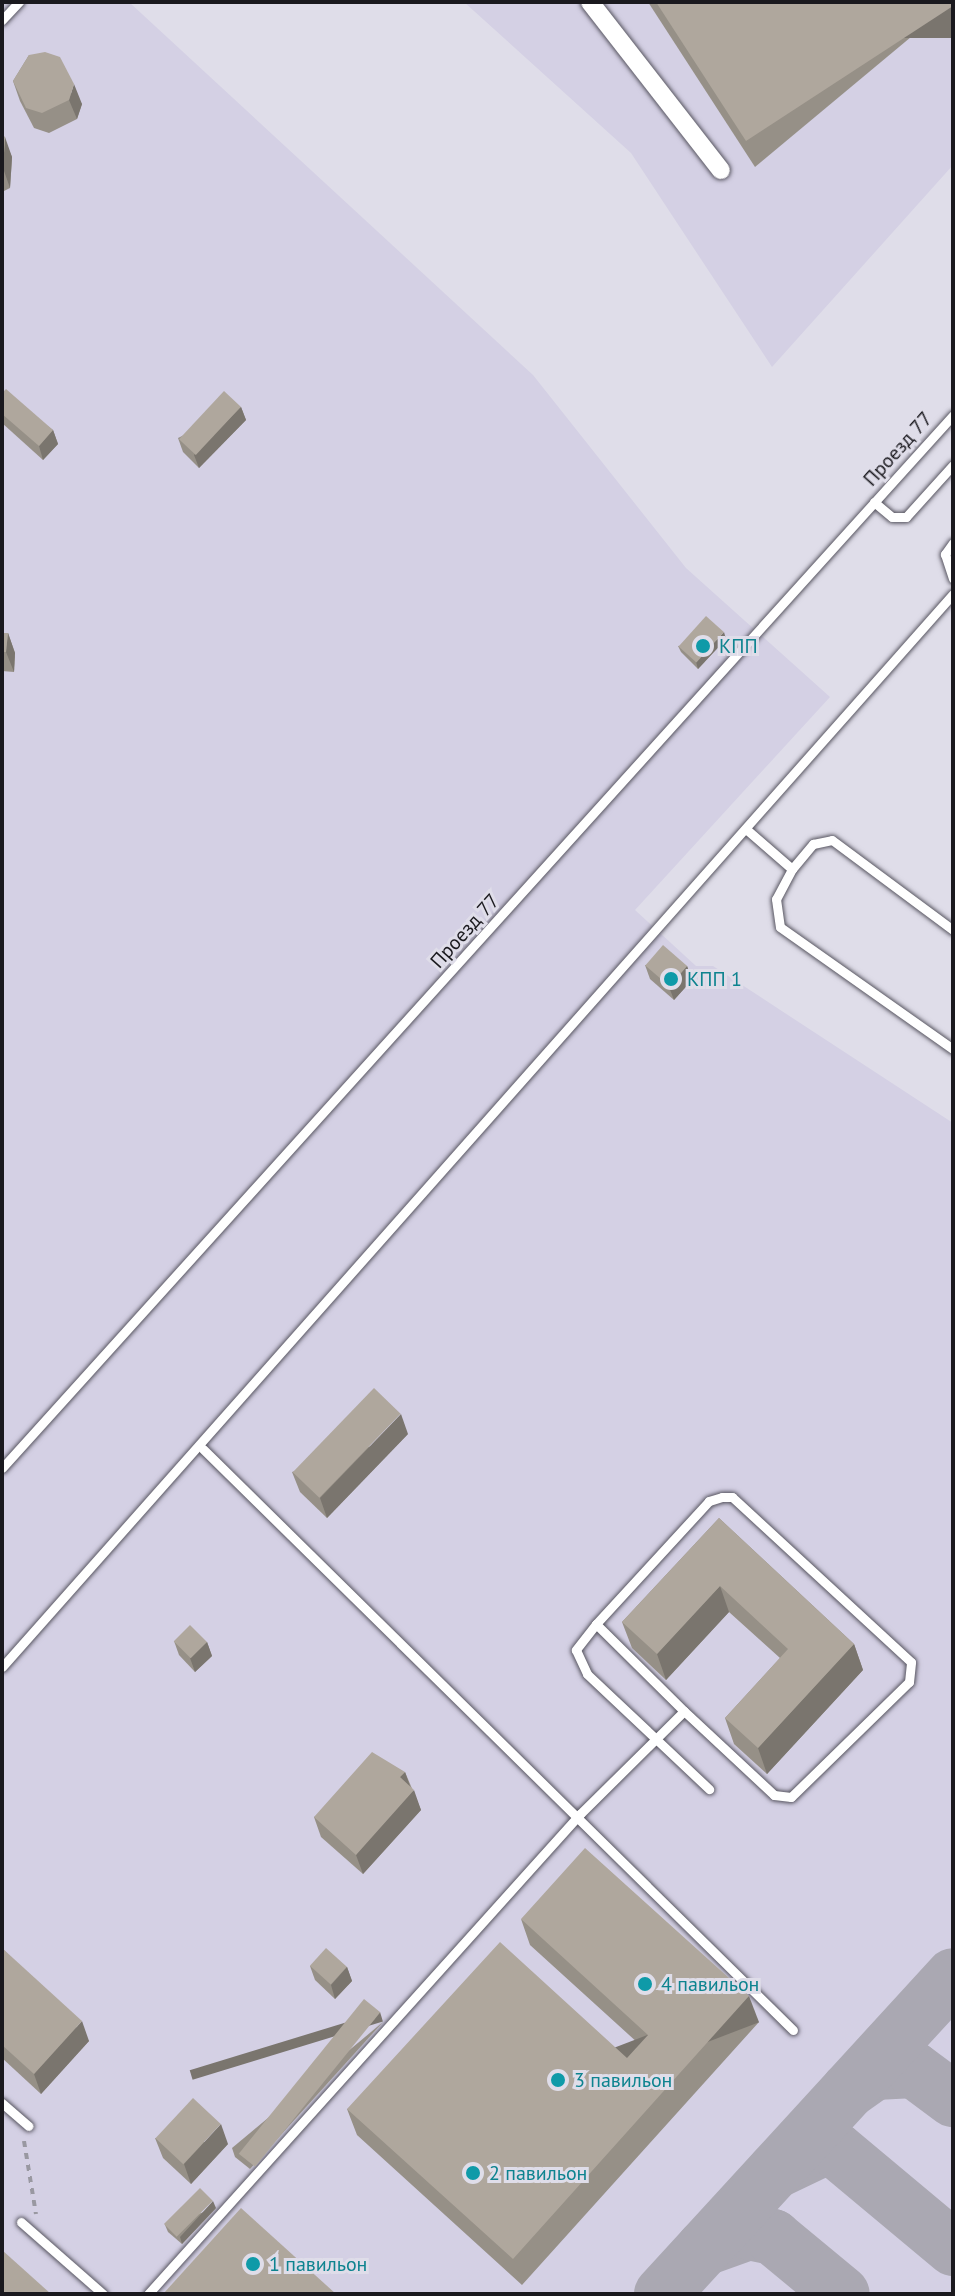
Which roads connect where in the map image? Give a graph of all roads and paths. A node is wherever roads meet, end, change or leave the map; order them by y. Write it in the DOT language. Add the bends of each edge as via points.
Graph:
graph roads {
  1 [pos="19,2"];
  2 [pos="590,2"];
  3 [pos="2,20"];
  4 [pos="721,170"];
  5 [pos="953,415"];
  6 [pos="953,465"];
  7 [pos="874,502"];
  8 [pos="953,543"];
  9 [pos="953,579"];
  10 [pos="953,594"];
  11 [pos="746,829"];
  12 [pos="792,869"];
  13 [pos="953,930"];
  14 [pos="953,1049"];
  15 [pos="203,1449"];
  16 [pos="2,1468"];
  17 [pos="596,1624"];
  18 [pos="2,1667"];
  19 [pos="684,1711"];
  20 [pos="657,1739"];
  21 [pos="709,1789"];
  22 [pos="580,1814"];
  23 [pos="793,2030"];
  24 [pos="2,2103"];
  25 [pos="16,2115"];
  26 [pos="28,2126"];
  27 [pos="21,2222"];
  28 [pos="36,2237"];
  29 [pos="103,2294"];
  30 [pos="148,2294"];
  1 -- 3 [label="lane"];
  2 -- 4 [label="street"];
  5 -- 7 [label="lane, Проезд 77"];
  6 -- 7 [label="lane" via="906,517 892,517"];
  7 -- 16 [label="lane, Проезд 77"];
  8 -- 9 [label="lane" via="945,554"];
  10 -- 11 [label="lane"];
  11 -- 12 [label="lane"];
  11 -- 15 [label="lane"];
  12 -- 13 [label="lane" via="813,844 832,840"];
  12 -- 14 [label="lane" via="776,899 780,927"];
  15 -- 18 [label="lane"];
  15 -- 22 [label="lane"];
  17 -- 19 [label="lane"];
  17 -- 19 [label="lane" via="709,1501 732,1497 911,1662 909,1682 791,1797 774,1795"];
  17 -- 20 [label="lane" via="576,1650 579,1661"];
  19 -- 20 [label="lane"];
  20 -- 21 [label="lane"];
  20 -- 22 [label="lane"];
  22 -- 23 [label="lane"];
  22 -- 30 [label="lane"];
  24 -- 25 [label="lane"];
  25 -- 26 [label="lane"];
  25 -- 28 [label="path" via="36,2193"];
  27 -- 28 [label="lane"];
  28 -- 29 [label="lane"];
}
